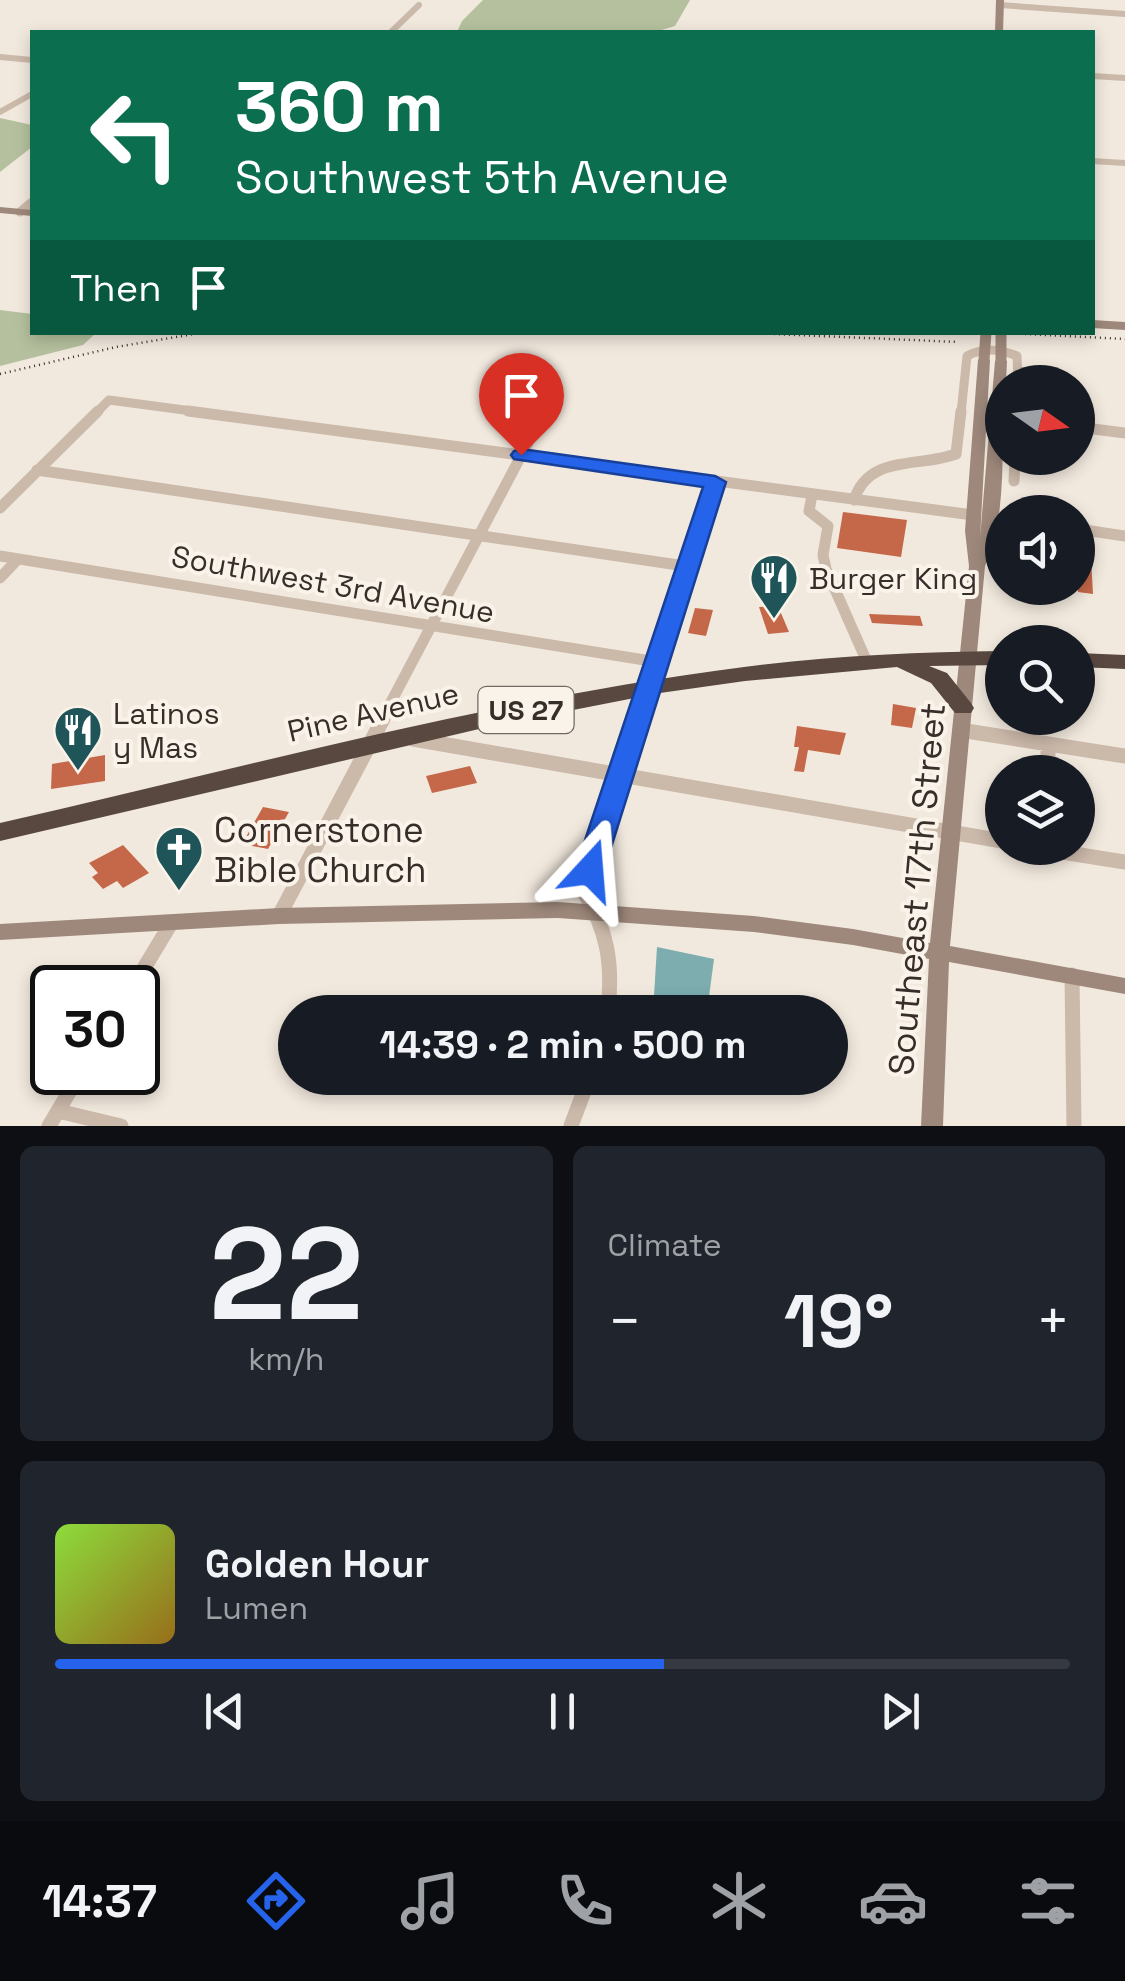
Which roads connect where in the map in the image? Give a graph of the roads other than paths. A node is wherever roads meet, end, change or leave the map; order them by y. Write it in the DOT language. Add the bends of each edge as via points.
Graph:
graph roads {
  1 [pos="1000,2"];
  2 [pos="419,5"];
  3 [pos="1125,14"];
  4 [pos="393,30"];
  5 [pos="999,30"];
  6 [pos="0,57"];
  7 [pos="30,60"];
  8 [pos="1095,76"];
  9 [pos="1125,78"];
  10 [pos="30,95"];
  11 [pos="0,112"];
  12 [pos="1095,160"];
  13 [pos="1125,163"];
  14 [pos="0,210"];
  15 [pos="26,212"];
  16 [pos="1095,324"];
  17 [pos="1125,326"];
  18 [pos="986,335"];
  19 [pos="1001,335"];
  20 [pos="1017,365"];
  21 [pos="108,400"];
  22 [pos="541,418"];
  23 [pos="1095,429"];
  24 [pos="1125,433"];
  25 [pos="521,455"];
  26 [pos="37,470"];
  27 [pos="1014,475"];
  28 [pos="1014,481"];
  29 [pos="715,482"];
  30 [pos="812,494"];
  31 [pos="997,495"];
  32 [pos="854,500"];
  33 [pos="0,508"];
  34 [pos="973,516"];
  35 [pos="1095,532"];
  36 [pos="478,536"];
  37 [pos="1125,536"];
  38 [pos="985,545"];
  39 [pos="0,556"];
  40 [pos="18,559"];
  41 [pos="685,566"];
  42 [pos="977,566"];
  43 [pos="0,578"];
  44 [pos="430,624"];
  45 [pos="969,657"];
  46 [pos="985,657"];
  47 [pos="1095,661"];
  48 [pos="657,662"];
  49 [pos="879,662"];
  50 [pos="1125,662"];
  51 [pos="649,686"];
  52 [pos="962,719"];
  53 [pos="404,738"];
  54 [pos="1048,744"];
  55 [pos="369,746"];
  56 [pos="1048,755"];
  57 [pos="1125,756"];
  58 [pos="621,778"];
  59 [pos="950,830"];
  60 [pos="0,832"];
  61 [pos="985,837"];
  62 [pos="1095,857"];
  63 [pos="1125,862"];
  64 [pos="597,912"];
  65 [pos="279,916"];
  66 [pos="170,925"];
  67 [pos="0,932"];
  68 [pos="938,954"];
  69 [pos="146,965"];
  70 [pos="1072,975"];
  71 [pos="1125,986"];
  72 [pos="610,995"];
  73 [pos="67,1095"];
  74 [pos="583,1095"];
  75 [pos="53,1118"];
  76 [pos="121,1126"];
  77 [pos="571,1126"];
  78 [pos="932,1126"];
  79 [pos="1074,1126"];
  1 -- 3 [label="street"];
  1 -- 5 [label="main road"];
  2 -- 4 [label="street"];
  6 -- 7 [label="street"];
  8 -- 9 [label="street"];
  10 -- 11 [label="street"];
  12 -- 13 [label="street"];
  14 -- 15 [label="main road"];
  16 -- 17 [label="main road"];
  18 -- 34 [label="main road, bridge"];
  19 -- 31 [label="main road, bridge"];
  20 -- 32 [label="street" via="1016,356 1005,351 966,356 956,454 868,471 858,479"];
  21 -- 25 [label="street"];
  21 -- 26 [label="street"];
  22 -- 25 [label="street"];
  23 -- 24 [label="street"];
  25 -- 29 [label="street"];
  25 -- 36 [label="street"];
  26 -- 33 [label="street"];
  26 -- 36 [label="street"];
  27 -- 28 [label="street"];
  29 -- 30 [label="street"];
  29 -- 41 [label="street"];
  30 -- 32 [label="street"];
  30 -- 49 [label="street" via="809,511 828,526 826,569"];
  32 -- 34 [label="street"];
  34 -- 42 [label="main road"];
  35 -- 37 [label="street"];
  36 -- 41 [label="street"];
  36 -- 44 [label="street"];
  38 -- 42 [label="main road"];
  39 -- 40 [label="street, Southwest 3rd Avenue"];
  40 -- 43 [label="street"];
  40 -- 44 [label="street, Southwest 3rd Avenue"];
  41 -- 48 [label="street"];
  42 -- 45 [label="main road, Southeast 17th Street"];
  44 -- 48 [label="street, Southwest 3rd Avenue"];
  44 -- 55 [label="street"];
  45 -- 46 [label="highway, Pine Avenue / US 27"];
  45 -- 49 [label="highway, Pine Avenue / US 27"];
  45 -- 52 [label="main road, Southeast 17th Street"];
  47 -- 50 [label="highway"];
  48 -- 51 [label="street"];
  49 -- 51 [label="highway, Pine Avenue / US 27"];
  49 -- 52 [label="highway" via="939,678"];
  51 -- 53 [label="highway, Pine Avenue / US 27"];
  51 -- 58 [label="street"];
  52 -- 54 [label="street"];
  52 -- 59 [label="main road, Southeast 17th Street"];
  53 -- 55 [label="highway, Pine Avenue / US 27"];
  53 -- 58 [label="street"];
  54 -- 56 [label="street"];
  54 -- 57 [label="street"];
  55 -- 60 [label="highway, Pine Avenue / US 27"];
  55 -- 65 [label="street"];
  58 -- 59 [label="street"];
  58 -- 64 [label="street" via="583,890"];
  59 -- 61 [label="street"];
  59 -- 68 [label="main road, Southeast 17th Street"];
  62 -- 63 [label="street"];
  64 -- 65 [label="main road" via="505,908"];
  64 -- 68 [label="main road" via="767,926"];
  64 -- 72 [label="street" via="609,935"];
  65 -- 66 [label="main road"];
  66 -- 67 [label="main road"];
  66 -- 69 [label="street"];
  68 -- 70 [label="main road"];
  68 -- 78 [label="main road, Southeast 17th Street"];
  70 -- 71 [label="main road"];
  70 -- 79 [label="street"];
  73 -- 75 [label="street"];
  74 -- 77 [label="street"];
  75 -- 76 [label="street"];
}
